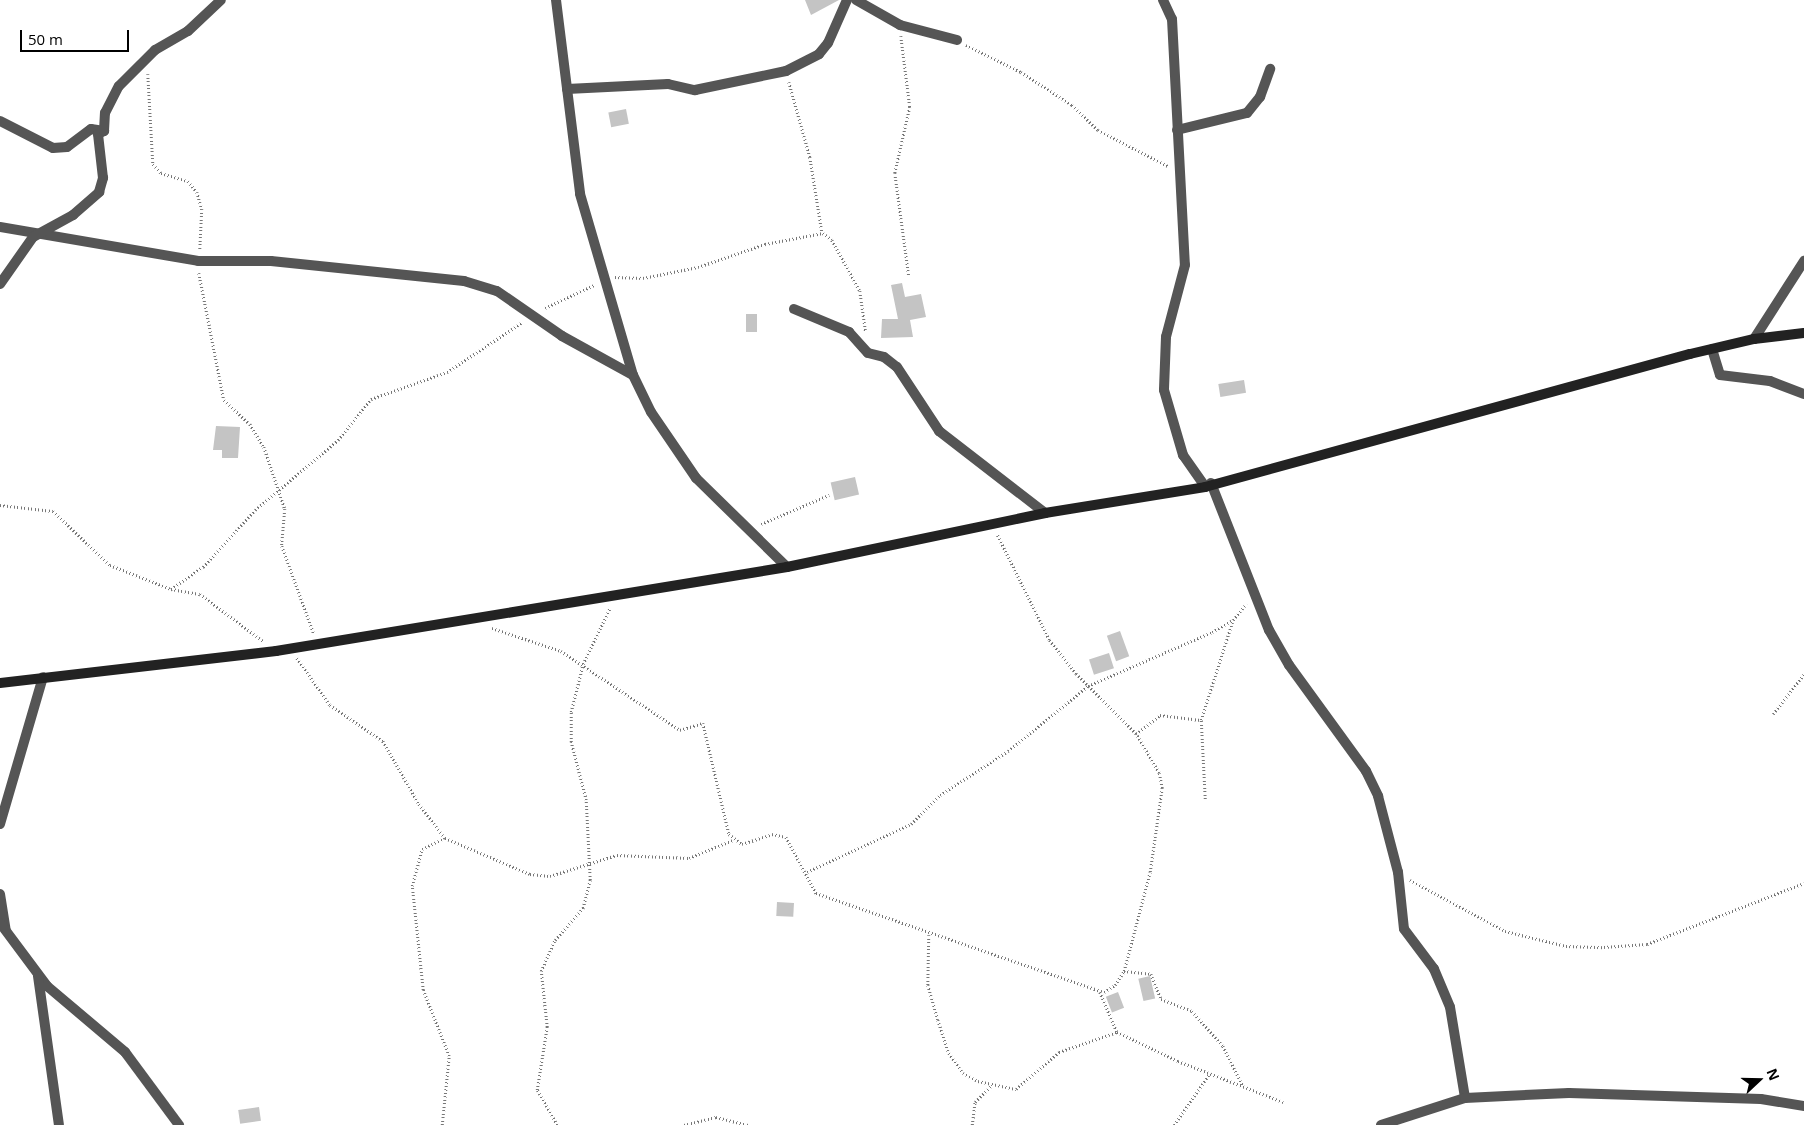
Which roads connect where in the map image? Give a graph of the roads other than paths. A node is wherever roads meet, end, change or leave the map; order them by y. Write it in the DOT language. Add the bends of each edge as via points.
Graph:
graph roads {
  1 [pos="222,0"];
  2 [pos="556,0"];
  3 [pos="847,0"];
  4 [pos="856,0"];
  5 [pos="1164,0"];
  6 [pos="957,40"];
  7 [pos="1270,69"];
  8 [pos="568,89"];
  9 [pos="0,121"];
  10 [pos="1177,130"];
  11 [pos="104,131"];
  12 [pos="0,228"];
  13 [pos="37,235"];
  14 [pos="1804,261"];
  15 [pos="0,284"];
  16 [pos="794,309"];
  17 [pos="1804,333"];
  18 [pos="1754,338"];
  19 [pos="1712,349"];
  20 [pos="633,375"];
  21 [pos="1804,394"];
  22 [pos="1208,485"];
  23 [pos="1045,513"];
  24 [pos="787,567"];
  25 [pos="43,677"];
  26 [pos="0,683"];
  27 [pos="0,824"];
  28 [pos="0,894"];
  29 [pos="0,923"];
  30 [pos="7,934"];
  31 [pos="38,976"];
  32 [pos="1464,1098"];
  33 [pos="1804,1106"];
  34 [pos="59,1125"];
  35 [pos="179,1125"];
  36 [pos="1381,1125"];
  1 -- 11 [label="street" via="188,30 148,56 111,100"];
  2 -- 8 [label="street"];
  3 -- 8 [label="street" via="828,43 819,54 786,71 695,90 668,84"];
  4 -- 6 [label="street" via="900,25"];
  5 -- 10 [label="street" via="1172,19"];
  7 -- 10 [label="street" via="1260,97 1247,113"];
  8 -- 20 [label="street" via="580,194"];
  9 -- 11 [label="street" via="53,148 67,148 91,129"];
  10 -- 22 [label="street" via="1185,265 1166,337 1164,390 1183,455"];
  11 -- 13 [label="street" via="98,134 103,178 98,192 67,219"];
  12 -- 13 [label="street"];
  13 -- 15 [label="street"];
  13 -- 20 [label="street" via="198,261 271,261 464,282 497,291 530,316"];
  14 -- 18 [label="street"];
  16 -- 23 [label="street" via="849,332 868,353 884,357 897,367 939,431"];
  17 -- 18 [label="street"];
  18 -- 19 [label="street"];
  19 -- 21 [label="street" via="1720,376 1770,381"];
  19 -- 22 [label="street" via="1492,405 1304,462"];
  20 -- 24 [label="street" via="651,412 696,478 719,505 752,531"];
  22 -- 23 [label="street"];
  22 -- 32 [label="street" via="1253,596 1289,665 1366,771 1398,872 1407,938 1434,969 1450,1007"];
  23 -- 24 [label="street"];
  24 -- 25 [label="street" via="319,641 276,651"];
  25 -- 26 [label="street"];
  25 -- 27 [label="street"];
  28 -- 30 [label="street"];
  29 -- 30 [label="street"];
  30 -- 31 [label="street"];
  31 -- 34 [label="street"];
  31 -- 35 [label="street" via="114,1040"];
  32 -- 33 [label="street" via="1650,1093 1761,1098"];
  32 -- 36 [label="street"];
}
